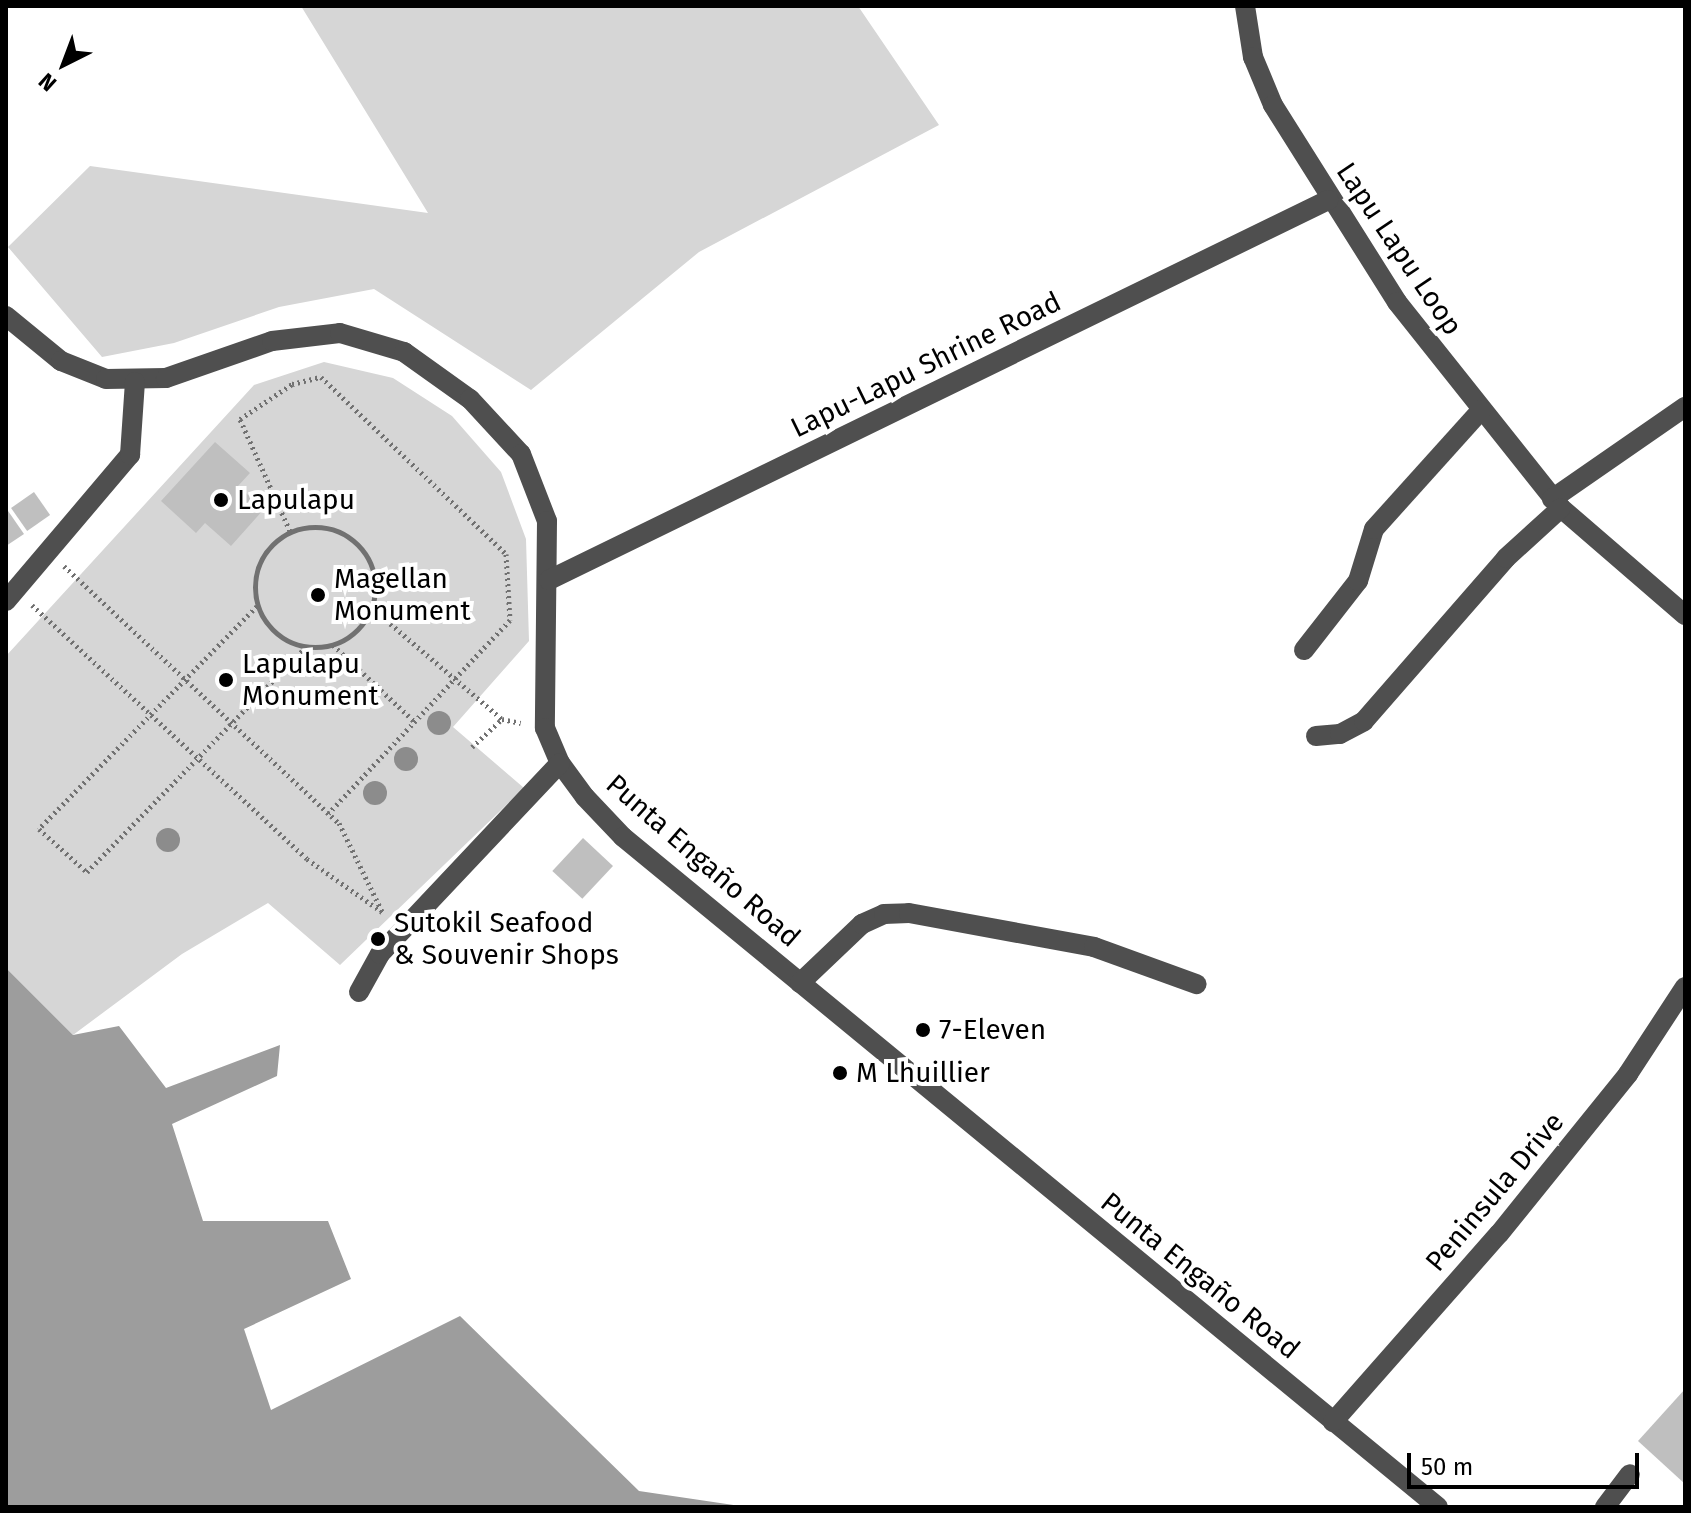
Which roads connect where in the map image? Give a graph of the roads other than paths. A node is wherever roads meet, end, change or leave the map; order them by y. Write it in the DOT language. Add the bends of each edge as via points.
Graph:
graph roads {
  1 [pos="1245,6"];
  2 [pos="1328,200"];
  3 [pos="6,316"];
  4 [pos="135,382"];
  5 [pos="1685,407"];
  6 [pos="1481,410"];
  7 [pos="1556,503"];
  8 [pos="549,580"];
  9 [pos="11,596"];
  10 [pos="1685,615"];
  11 [pos="1304,650"];
  12 [pos="1316,736"];
  13 [pos="560,763"];
  14 [pos="800,983"];
  15 [pos="1196,984"];
  16 [pos="1685,987"];
  17 [pos="359,992"];
  18 [pos="1333,1422"];
  19 [pos="1630,1474"];
  20 [pos="1438,1507"];
  21 [pos="1605,1507"];
  1 -- 2 [label="street, Lapu Lapu Loop" via="1253,57 1273,105"];
  2 -- 6 [label="street, Lapu Lapu Loop" via="1397,302"];
  2 -- 8 [label="street, Lapu-Lapu Shrine Road"];
  3 -- 4 [label="street, Punta Engaño Road" via="61,361 106,379"];
  4 -- 8 [label="street, Punta Engaño Road" via="166,378 272,341 340,333 404,352 470,399 521,454 547,521"];
  4 -- 9 [label="street" via="130,455"];
  5 -- 7 [label="street"];
  6 -- 7 [label="street, Lapu Lapu Loop"];
  6 -- 11 [label="street" via="1374,529 1358,581"];
  7 -- 10 [label="street"];
  7 -- 12 [label="street" via="1364,721 1340,734"];
  8 -- 13 [label="street, Punta Engaño Road" via="545,728"];
  13 -- 14 [label="street, Punta Engaño Road" via="623,837"];
  13 -- 17 [label="street" via="372,964"];
  14 -- 15 [label="street" via="862,924 884,914 909,913 1094,947"];
  14 -- 18 [label="street, Punta Engaño Road"];
  16 -- 18 [label="street, Peninsula Drive" via="1628,1074 1509,1222"];
  18 -- 20 [label="street, Punta Engaño Road"];
  19 -- 21 [label="street"];
}
